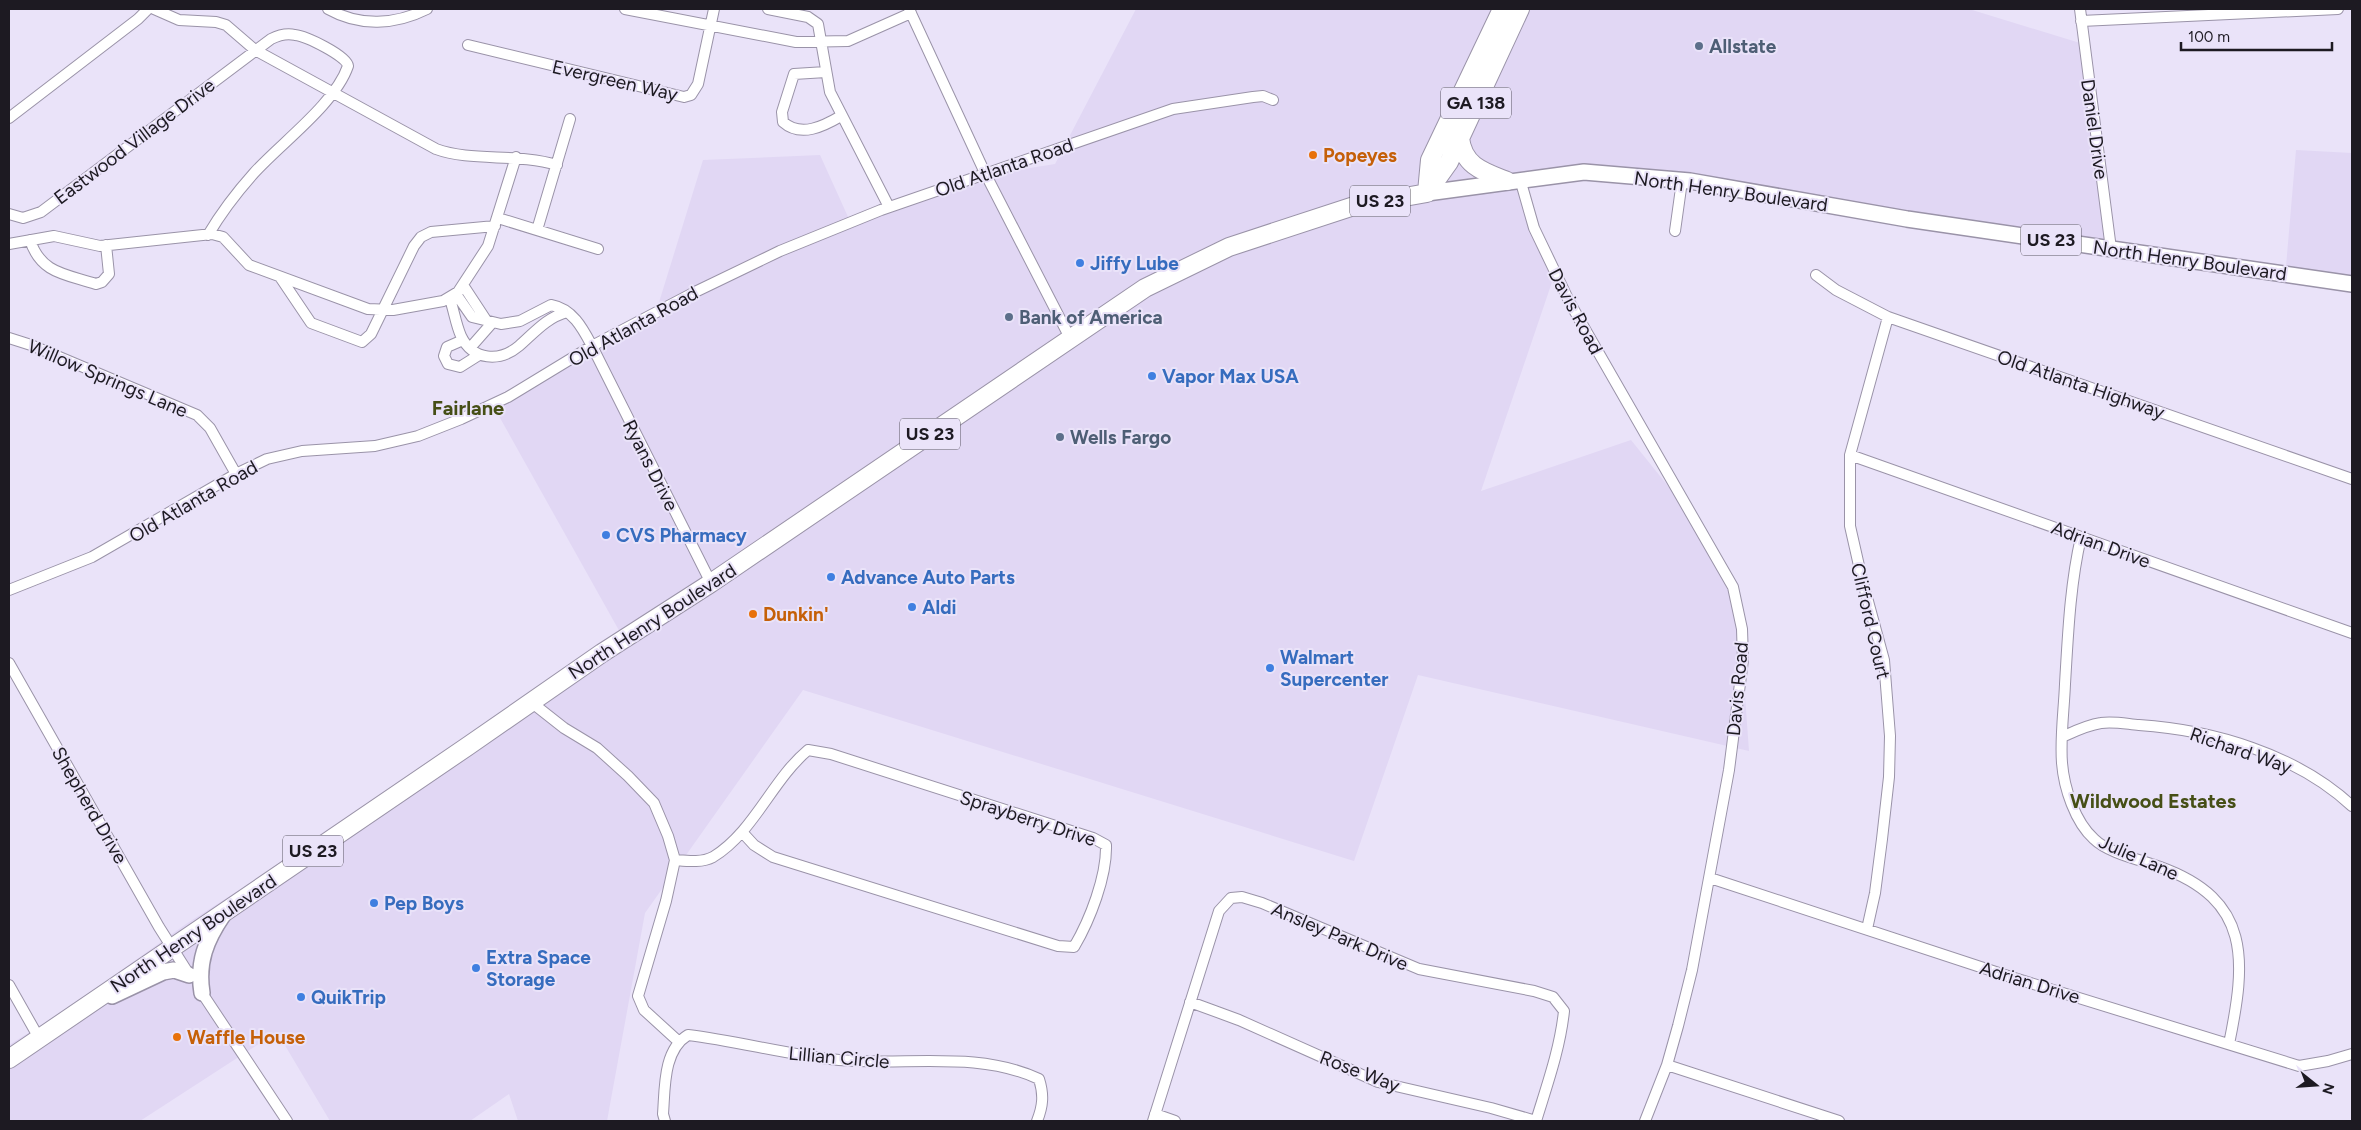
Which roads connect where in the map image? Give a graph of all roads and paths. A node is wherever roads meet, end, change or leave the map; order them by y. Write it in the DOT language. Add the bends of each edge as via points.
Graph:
graph roads {
  1 [pos="148,9"];
  2 [pos="154,9"];
  3 [pos="328,9"];
  4 [pos="427,9"];
  5 [pos="625,9"];
  6 [pos="714,9"];
  7 [pos="768,9"];
  8 [pos="1502,9"];
  9 [pos="1520,9"];
  10 [pos="2080,9"];
  11 [pos="2338,9"];
  12 [pos="910,11"];
  13 [pos="2081,21"];
  14 [pos="710,26"];
  15 [pos="822,43"];
  16 [pos="468,45"];
  17 [pos="255,50"];
  18 [pos="826,72"];
  19 [pos="332,92"];
  20 [pos="1273,100"];
  21 [pos="841,116"];
  22 [pos="9,118"];
  23 [pos="570,119"];
  24 [pos="1460,138"];
  25 [pos="516,157"];
  26 [pos="557,165"];
  27 [pos="985,173"];
  28 [pos="1513,180"];
  29 [pos="1682,180"];
  30 [pos="1427,193"];
  31 [pos="889,207"];
  32 [pos="9,214"];
  33 [pos="496,222"];
  34 [pos="537,230"];
  35 [pos="1674,230"];
  36 [pos="208,235"];
  37 [pos="30,240"];
  38 [pos="9,244"];
  39 [pos="106,245"];
  40 [pos="598,249"];
  41 [pos="2111,249"];
  42 [pos="1816,275"];
  43 [pos="280,276"];
  44 [pos="2352,284"];
  45 [pos="463,285"];
  46 [pos="453,296"];
  47 [pos="382,310"];
  48 [pos="567,312"];
  49 [pos="1888,317"];
  50 [pos="489,322"];
  51 [pos="9,338"];
  52 [pos="1070,338"];
  53 [pos="466,344"];
  54 [pos="592,346"];
  55 [pos="480,355"];
  56 [pos="1850,455"];
  57 [pos="236,474"];
  58 [pos="2352,479"];
  59 [pos="2081,537"];
  60 [pos="710,583"];
  61 [pos="9,590"];
  62 [pos="2352,633"];
  63 [pos="9,663"];
  64 [pos="531,702"];
  65 [pos="2062,737"];
  66 [pos="2352,806"];
  67 [pos="742,832"];
  68 [pos="675,860"];
  69 [pos="1710,878"];
  70 [pos="228,908"];
  71 [pos="1867,929"];
  72 [pos="171,946"];
  73 [pos="190,975"];
  74 [pos="9,985"];
  75 [pos="202,993"];
  76 [pos="1190,1002"];
  77 [pos="71,1017"];
  78 [pos="38,1038"];
  79 [pos="678,1041"];
  80 [pos="2229,1044"];
  81 [pos="2352,1054"];
  82 [pos="9,1059"];
  83 [pos="1667,1065"];
  84 [pos="1154,1118"];
  85 [pos="287,1121"];
  86 [pos="665,1121"];
  87 [pos="1037,1121"];
  88 [pos="1175,1121"];
  89 [pos="1536,1121"];
  90 [pos="1645,1121"];
  91 [pos="1839,1121"];
  1 -- 22 [label="street"];
  2 -- 17 [label="street" via="179,20 226,25"];
  3 -- 4 [label="street" via="356,19 385,22 404,19"];
  5 -- 14 [label="street"];
  6 -- 14 [label="street, Evergreen Way"];
  7 -- 15 [label="street" via="812,18 818,24"];
  8 -- 30 [label="highway, GA 138" via="1430,160"];
  9 -- 24 [label="highway, GA 138"];
  10 -- 13 [label="street, Daniel Drive"];
  11 -- 13 [label="street"];
  12 -- 15 [label="street" via="848,41"];
  12 -- 27 [label="street"];
  13 -- 41 [label="street, Daniel Drive"];
  14 -- 15 [label="street" via="796,42"];
  14 -- 16 [label="street, Evergreen Way" via="698,84 691,95 684,97"];
  15 -- 18 [label="street"];
  17 -- 19 [label="street"];
  17 -- 19 [label="street, Eastwood Village Drive" via="276,36 293,34 345,58 348,69"];
  17 -- 32 [label="street, Eastwood Village Drive" via="41,212 27,217"];
  18 -- 21 [label="street" via="830,92"];
  18 -- 21 [label="street" via="792,76 782,112 784,122 797,129 811,129"];
  19 -- 25 [label="street" via="436,149"];
  19 -- 36 [label="street, Eastwood Village Drive" via="254,172"];
  20 -- 27 [label="street, Old Atlanta Road" via="1263,96 1173,109"];
  21 -- 31 [label="street"];
  23 -- 26 [label="street"];
  24 -- 28 [label="highway" via="1465,158 1470,164"];
  24 -- 30 [label="highway, GA 138" via="1449,162"];
  25 -- 26 [label="street"];
  25 -- 33 [label="street"];
  26 -- 34 [label="street"];
  27 -- 31 [label="street, Old Atlanta Road"];
  27 -- 52 [label="street"];
  28 -- 29 [label="main road, North Henry Boulevard / US 23" via="1584,172"];
  28 -- 30 [label="main road, North Henry Boulevard / US 23"];
  28 -- 69 [label="street, Davis Road" via="1570,304 1733,587 1742,629 1743,660 1730,770"];
  29 -- 35 [label="street"];
  29 -- 41 [label="main road, North Henry Boulevard / US 23" via="1907,219"];
  30 -- 52 [label="highway, North Henry Boulevard / US 23" via="1354,206 1230,248 1145,288"];
  31 -- 54 [label="street, Old Atlanta Road" via="780,251"];
  33 -- 34 [label="street"];
  33 -- 45 [label="street" via="488,246"];
  33 -- 47 [label="street" via="431,232 421,237"];
  34 -- 40 [label="street"];
  36 -- 39 [label="street, Eastwood Village Drive"];
  36 -- 43 [label="street, Eastwood Village Drive" via="223,237 249,265"];
  37 -- 38 [label="street, Eastwood Village Drive"];
  37 -- 39 [label="street, Eastwood Village Drive" via="58,236 92,245"];
  37 -- 39 [label="street" via="38,260 47,268 96,284 109,274"];
  41 -- 44 [label="main road, North Henry Boulevard / US 23"];
  42 -- 49 [label="street, Old Atlanta Highway" via="1836,290"];
  43 -- 47 [label="street, Eastwood Village Drive" via="368,309"];
  43 -- 47 [label="street" via="311,322 355,341 367,339"];
  45 -- 46 [label="street"];
  45 -- 50 [label="street"];
  46 -- 47 [label="street, Eastwood Village Drive"];
  46 -- 50 [label="street" via="472,317"];
  46 -- 53 [label="street"];
  48 -- 50 [label="street" via="551,305 520,322"];
  48 -- 54 [label="street" via="576,319"];
  48 -- 55 [label="street" via="545,322 511,352 493,358"];
  49 -- 56 [label="street, Clifford Court"];
  49 -- 58 [label="street, Old Atlanta Highway"];
  50 -- 53 [label="street"];
  51 -- 57 [label="street, Willow Springs Lane" via="196,416 210,428"];
  52 -- 60 [label="highway, North Henry Boulevard / US 23"];
  53 -- 55 [label="street"];
  53 -- 55 [label="street" via="447,347 444,356 448,364 460,367"];
  54 -- 57 [label="street, Old Atlanta Road" via="508,397 418,436 375,446 302,451 267,458"];
  54 -- 60 [label="street, Ryans Drive"];
  56 -- 59 [label="street, Adrian Drive"];
  56 -- 71 [label="street, Clifford Court" via="1850,526 1884,660 1890,736 1882,839"];
  57 -- 61 [label="street, Old Atlanta Road" via="92,556"];
  59 -- 62 [label="street, Adrian Drive"];
  59 -- 65 [label="street, Julie Lane" via="2072,574"];
  60 -- 64 [label="highway, North Henry Boulevard / US 23"];
  63 -- 72 [label="street, Shepherd Drive"];
  64 -- 68 [label="street" via="597,748 654,803"];
  64 -- 70 [label="highway, North Henry Boulevard / US 23"];
  65 -- 66 [label="street, Richard Way" via="2103,722 2175,727 2218,737 2285,762"];
  65 -- 80 [label="street, Julie Lane" via="2062,764 2076,816 2094,840 2123,855 2197,883 2216,901 2235,929 2240,972"];
  67 -- 67 [label="street, Sprayberry Drive" via="754,845 773,857 1058,946 1074,947 1084,931 1107,862 1106,845 1094,838 831,754 808,750 791,764"];
  67 -- 68 [label="street, Sprayberry Drive" via="712,857 695,861"];
  68 -- 79 [label="street" via="638,996 644,1010"];
  69 -- 71 [label="street, Adrian Drive"];
  69 -- 83 [label="street, Davis Road" via="1691,975"];
  70 -- 72 [label="highway, North Henry Boulevard / US 23"];
  70 -- 75 [label="main road" via="203,950"];
  71 -- 80 [label="street, Adrian Drive"];
  72 -- 73 [label="street, Shepherd Drive"];
  72 -- 77 [label="highway, North Henry Boulevard / US 23"];
  73 -- 75 [label="street, Shepherd Drive"];
  73 -- 77 [label="main road" via="174,970 163,972"];
  74 -- 78 [label="street"];
  75 -- 85 [label="street, Shepherd Drive"];
  76 -- 84 [label="street, Ansley Park Drive"];
  76 -- 89 [label="street, Rose Way" via="1240,1020 1378,1082"];
  76 -- 89 [label="street, Ansley Park Drive" via="1219,911 1231,898 1242,897 1296,916 1419,969 1553,997 1564,1012 1557,1053"];
  77 -- 78 [label="highway, North Henry Boulevard / US 23"];
  78 -- 82 [label="highway, North Henry Boulevard / US 23"];
  79 -- 86 [label="street" via="669,1062 665,1084"];
  79 -- 87 [label="street, Lillian Circle" via="688,1035 830,1059 975,1062 1026,1073 1039,1079 1042,1089 1043,1103"];
  80 -- 81 [label="street, Adrian Drive" via="2299,1066"];
  83 -- 90 [label="street, Davis Road"];
  83 -- 91 [label="street"];
  84 -- 88 [label="street"];
}
